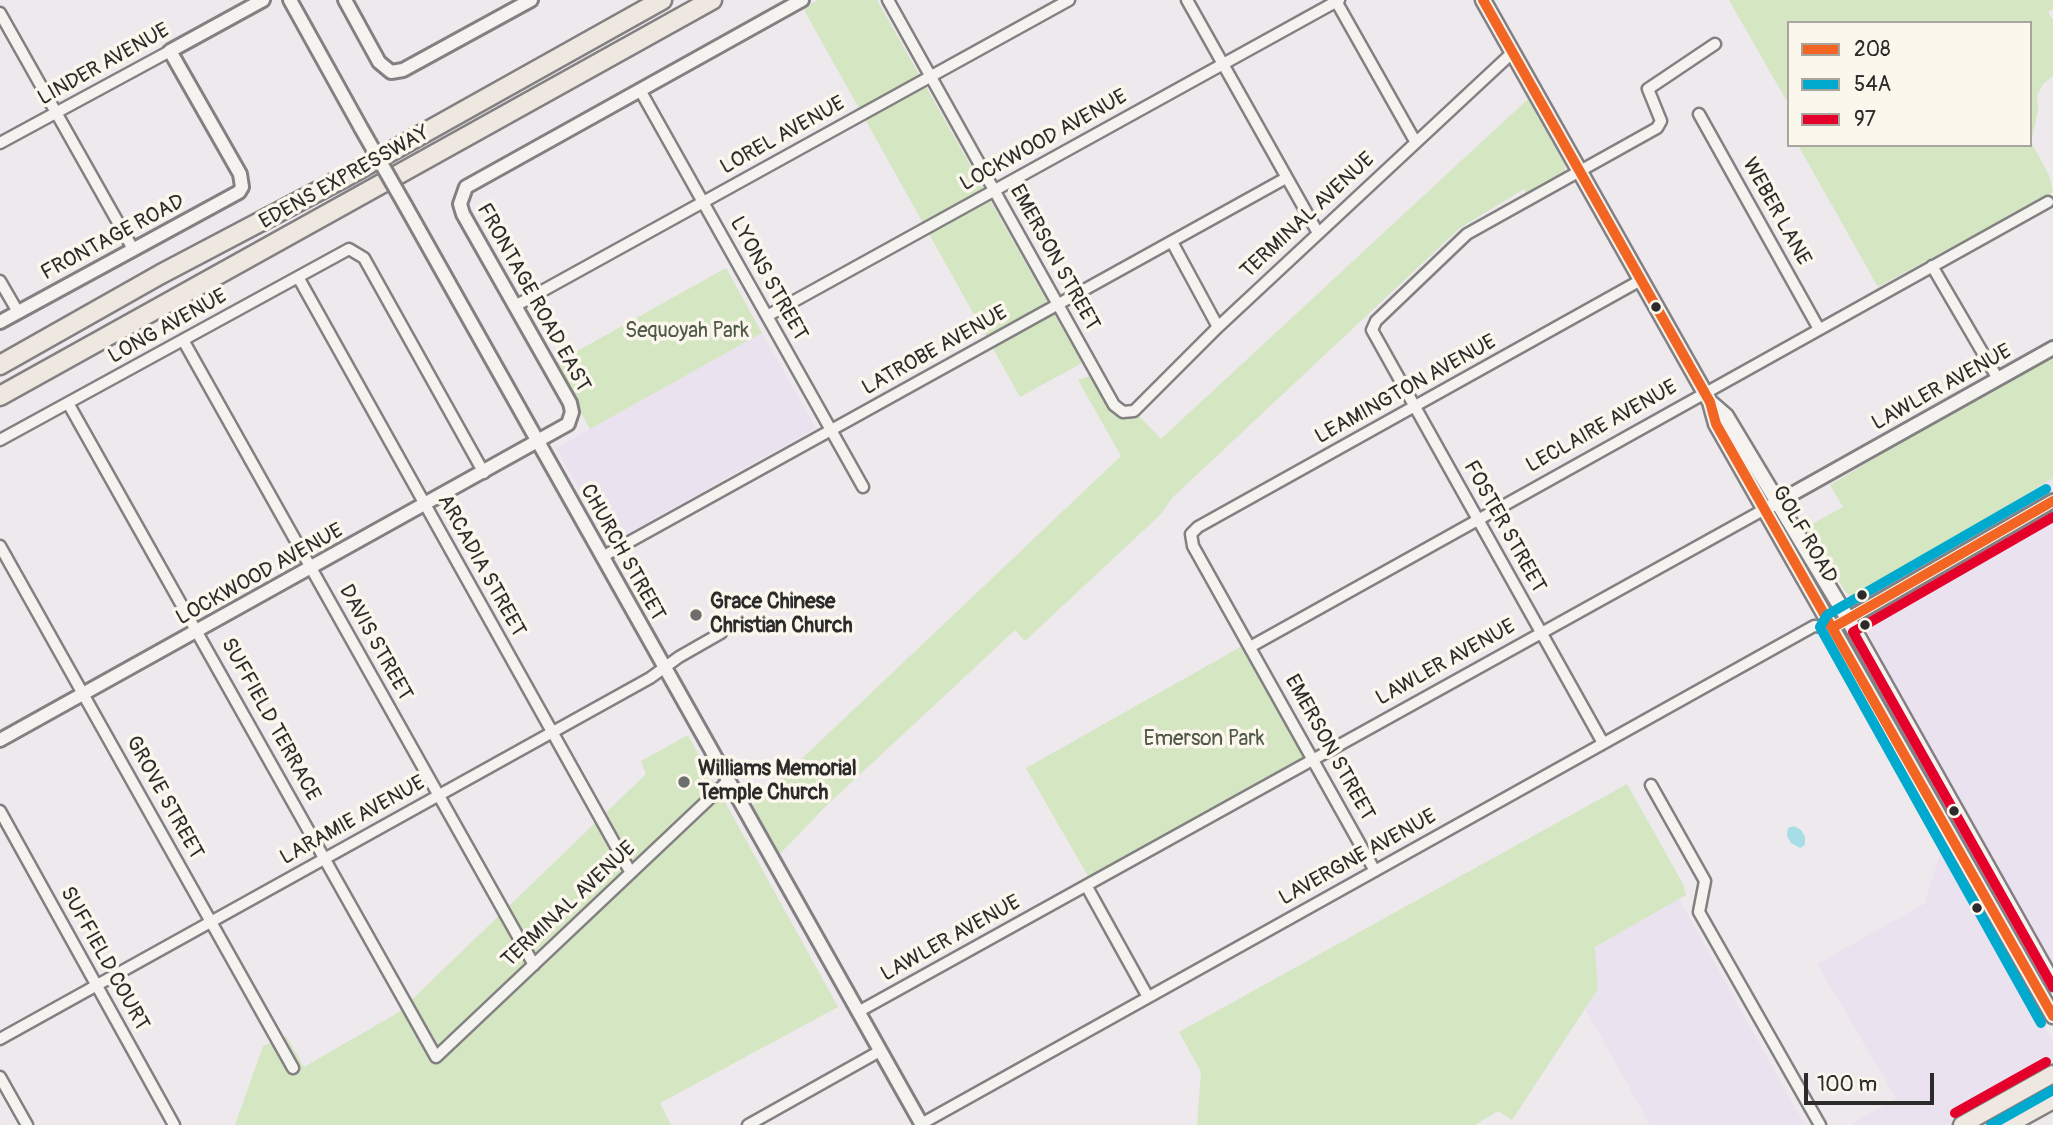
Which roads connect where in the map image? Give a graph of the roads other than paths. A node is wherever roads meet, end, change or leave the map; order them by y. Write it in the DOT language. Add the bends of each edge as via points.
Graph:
graph roads {
  1 [pos="262,0"];
  2 [pos="290,0"];
  3 [pos="345,0"];
  4 [pos="531,0"];
  5 [pos="662,0"];
  6 [pos="712,0"];
  7 [pos="802,0"];
  8 [pos="888,0"];
  9 [pos="1069,0"];
  10 [pos="1187,0"];
  11 [pos="1483,0"];
  12 [pos="1338,1"];
  13 [pos="0,13"];
  14 [pos="1715,44"];
  15 [pos="170,51"];
  16 [pos="1512,52"];
  17 [pos="1223,64"];
  18 [pos="930,77"];
  19 [pos="640,90"];
  20 [pos="56,113"];
  21 [pos="1699,114"];
  22 [pos="1415,141"];
  23 [pos="0,144"];
  24 [pos="1579,172"];
  25 [pos="1286,178"];
  26 [pos="994,191"];
  27 [pos="703,202"];
  28 [pos="2048,202"];
  29 [pos="1318,233"];
  30 [pos="1172,242"];
  31 [pos="133,249"];
  32 [pos="1932,266"];
  33 [pos="298,277"];
  34 [pos="1641,280"];
  35 [pos="0,281"];
  36 [pos="1058,305"];
  37 [pos="515,306"];
  38 [pos="18,312"];
  39 [pos="767,316"];
  40 [pos="0,322"];
  41 [pos="1219,327"];
  42 [pos="1819,329"];
  43 [pos="183,340"];
  44 [pos="2053,348"];
  45 [pos="0,365"];
  46 [pos="1998,379"];
  47 [pos="0,396"];
  48 [pos="1708,397"];
  49 [pos="68,403"];
  50 [pos="1415,407"];
  51 [pos="1134,411"];
  52 [pos="831,430"];
  53 [pos="0,440"];
  54 [pos="538,443"];
  55 [pos="484,473"];
  56 [pos="863,487"];
  57 [pos="2053,501"];
  58 [pos="425,505"];
  59 [pos="1771,506"];
  60 [pos="1477,518"];
  61 [pos="1191,534"];
  62 [pos="0,546"];
  63 [pos="602,557"];
  64 [pos="312,568"];
  65 [pos="1821,606"];
  66 [pos="1848,619"];
  67 [pos="1814,626"];
  68 [pos="1834,627"];
  69 [pos="198,631"];
  70 [pos="1541,632"];
  71 [pos="721,633"];
  72 [pos="1250,646"];
  73 [pos="664,668"];
  74 [pos="83,694"];
  75 [pos="552,733"];
  76 [pos="0,740"];
  77 [pos="1603,743"];
  78 [pos="1313,759"];
  79 [pos="728,781"];
  80 [pos="1651,785"];
  81 [pos="439,796"];
  82 [pos="0,811"];
  83 [pos="325,859"];
  84 [pos="1375,871"];
  85 [pos="631,873"];
  86 [pos="1087,887"];
  87 [pos="212,922"];
  88 [pos="534,965"];
  89 [pos="2053,983"];
  90 [pos="97,985"];
  91 [pos="1149,997"];
  92 [pos="858,1012"];
  93 [pos="2053,1016"];
  94 [pos="0,1039"];
  95 [pos="880,1051"];
  96 [pos="436,1057"];
  97 [pos="293,1068"];
  98 [pos="2053,1074"];
  99 [pos="0,1077"];
  100 [pos="2053,1100"];
  101 [pos="921,1124"];
  102 [pos="27,1125"];
  103 [pos="174,1125"];
  104 [pos="748,1125"];
  105 [pos="1819,1125"];
  106 [pos="1962,1125"];
  107 [pos="2008,1125"];
  1 -- 15 [label="street, LINDER AVENUE"];
  2 -- 54 [label="street, CHURCH STREET, bridge"];
  3 -- 4 [label="street" via="379,62 391,72"];
  5 -- 45 [label="highway, EDENS EXPRESSWAY"];
  6 -- 47 [label="highway, EDENS EXPRESSWAY"];
  7 -- 19 [label="street"];
  8 -- 18 [label="street, EMERSON STREET"];
  9 -- 18 [label="street, LOREL AVENUE"];
  10 -- 17 [label="street"];
  11 -- 16 [label="main road, GOLF ROAD"];
  12 -- 17 [label="street, LOCKWOOD AVENUE"];
  12 -- 22 [label="street"];
  13 -- 20 [label="street"];
  14 -- 24 [label="street" via="1648,89 1661,121 1657,128"];
  15 -- 20 [label="street, LINDER AVENUE"];
  15 -- 31 [label="street, FRONTAGE ROAD" via="240,174 242,187 234,196"];
  16 -- 22 [label="street, TERMINAL AVENUE"];
  16 -- 24 [label="main road, GOLF ROAD"];
  17 -- 25 [label="street"];
  17 -- 26 [label="street, LOCKWOOD AVENUE"];
  18 -- 26 [label="street, EMERSON STREET"];
  18 -- 27 [label="street, LOREL AVENUE"];
  19 -- 27 [label="street, LYONS STREET"];
  19 -- 37 [label="street, FRONTAGE ROAD EAST" via="474,180 462,195 463,214"];
  20 -- 23 [label="street, LINDER AVENUE"];
  20 -- 31 [label="street"];
  21 -- 42 [label="street, WEBER LANE"];
  22 -- 29 [label="street, TERMINAL AVENUE"];
  24 -- 34 [label="main road, GOLF ROAD"];
  24 -- 50 [label="street, FOSTER STREET" via="1467,234 1376,321 1372,330"];
  25 -- 29 [label="street"];
  25 -- 30 [label="street, LATROBE AVENUE"];
  26 -- 36 [label="street, EMERSON STREET"];
  26 -- 39 [label="street, LOCKWOOD AVENUE"];
  27 -- 37 [label="street, LOREL AVENUE"];
  27 -- 39 [label="street, LYONS STREET"];
  28 -- 32 [label="street, LECLAIRE AVENUE"];
  29 -- 41 [label="street, TERMINAL AVENUE"];
  30 -- 36 [label="street, LATROBE AVENUE"];
  30 -- 41 [label="street"];
  31 -- 38 [label="street, FRONTAGE ROAD"];
  32 -- 42 [label="street, LECLAIRE AVENUE"];
  32 -- 46 [label="street"];
  33 -- 43 [label="street, LONG AVENUE"];
  33 -- 55 [label="street, LONG AVENUE" via="343,251 354,250 365,258"];
  33 -- 58 [label="street, ARCADIA STREET"];
  34 -- 48 [label="main road, GOLF ROAD"];
  34 -- 50 [label="street, LEAMINGTON AVENUE"];
  35 -- 38 [label="street"];
  36 -- 51 [label="street, EMERSON STREET" via="1114,405 1123,412"];
  36 -- 52 [label="street, LATROBE AVENUE"];
  37 -- 54 [label="street, FRONTAGE ROAD EAST" via="572,412 568,425"];
  38 -- 40 [label="street, FRONTAGE ROAD"];
  39 -- 52 [label="street, LYONS STREET"];
  41 -- 51 [label="street, TERMINAL AVENUE"];
  42 -- 48 [label="street, LECLAIRE AVENUE"];
  43 -- 49 [label="street, LONG AVENUE"];
  43 -- 64 [label="street, DAVIS STREET"];
  44 -- 46 [label="street, LAWLER AVENUE"];
  46 -- 59 [label="street, LAWLER AVENUE"];
  48 -- 59 [label="main road, GOLF ROAD" via="1716,424"];
  48 -- 60 [label="street, LECLAIRE AVENUE"];
  49 -- 53 [label="street, LONG AVENUE"];
  49 -- 69 [label="street, SUFFIELD TERRACE"];
  50 -- 60 [label="street, FOSTER STREET"];
  50 -- 61 [label="street, LEAMINGTON AVENUE"];
  52 -- 56 [label="street, LYONS STREET"];
  52 -- 63 [label="street, LATROBE AVENUE"];
  54 -- 55 [label="street, LOCKWOOD AVENUE"];
  54 -- 63 [label="street, CHURCH STREET"];
  55 -- 58 [label="street, LOCKWOOD AVENUE"];
  57 -- 66 [label="street"];
  58 -- 64 [label="street, LOCKWOOD AVENUE"];
  58 -- 75 [label="street, ARCADIA STREET"];
  59 -- 65 [label="main road, GOLF ROAD"];
  59 -- 66 [label="main road, GOLF ROAD"];
  59 -- 70 [label="street, LAWLER AVENUE"];
  60 -- 70 [label="street, FOSTER STREET"];
  60 -- 72 [label="street, LECLAIRE AVENUE"];
  61 -- 72 [label="street, EMERSON STREET" via="1193,546"];
  62 -- 74 [label="street, GROVE STREET"];
  63 -- 73 [label="street, CHURCH STREET"];
  64 -- 69 [label="street, LOCKWOOD AVENUE"];
  64 -- 81 [label="street, DAVIS STREET"];
  65 -- 67 [label="street"];
  65 -- 68 [label="main road, GOLF ROAD"];
  66 -- 68 [label="street"];
  66 -- 89 [label="main road, GOLF ROAD"];
  67 -- 68 [label="street"];
  67 -- 77 [label="street, LAVERGNE AVENUE"];
  68 -- 93 [label="main road, GOLF ROAD"];
  69 -- 74 [label="street, LOCKWOOD AVENUE"];
  69 -- 83 [label="street, SUFFIELD TERRACE"];
  70 -- 77 [label="street, FOSTER STREET"];
  70 -- 78 [label="street, LAWLER AVENUE"];
  71 -- 73 [label="street, LARAMIE AVENUE"];
  72 -- 78 [label="street, EMERSON STREET"];
  73 -- 75 [label="street, LARAMIE AVENUE"];
  73 -- 79 [label="street, CHURCH STREET"];
  74 -- 76 [label="street, LOCKWOOD AVENUE"];
  74 -- 87 [label="street, GROVE STREET"];
  75 -- 81 [label="street, LARAMIE AVENUE"];
  75 -- 85 [label="street, ARCADIA STREET"];
  77 -- 84 [label="street, LAVERGNE AVENUE"];
  78 -- 84 [label="street, EMERSON STREET"];
  78 -- 86 [label="street, LAWLER AVENUE"];
  79 -- 85 [label="street, TERMINAL AVENUE"];
  79 -- 92 [label="street, CHURCH STREET"];
  80 -- 105 [label="street" via="1705,881 1699,912"];
  81 -- 83 [label="street, LARAMIE AVENUE"];
  81 -- 88 [label="street, DAVIS STREET"];
  82 -- 90 [label="street, SUFFIELD COURT"];
  83 -- 87 [label="street, LARAMIE AVENUE"];
  83 -- 96 [label="street, SUFFIELD TERRACE"];
  84 -- 91 [label="street, LAVERGNE AVENUE"];
  85 -- 88 [label="street, TERMINAL AVENUE"];
  86 -- 91 [label="street"];
  86 -- 92 [label="street, LAWLER AVENUE"];
  87 -- 90 [label="street, LARAMIE AVENUE"];
  87 -- 97 [label="street, GROVE STREET"];
  88 -- 96 [label="street, TERMINAL AVENUE"];
  90 -- 94 [label="street, LARAMIE AVENUE"];
  90 -- 103 [label="street, SUFFIELD COURT"];
  91 -- 101 [label="street, LAVERGNE AVENUE"];
  92 -- 95 [label="street, CHURCH STREET"];
  95 -- 101 [label="street, CHURCH STREET"];
  95 -- 104 [label="street"];
  98 -- 106 [label="main road"];
  99 -- 102 [label="street"];
  100 -- 107 [label="main road"];
}
